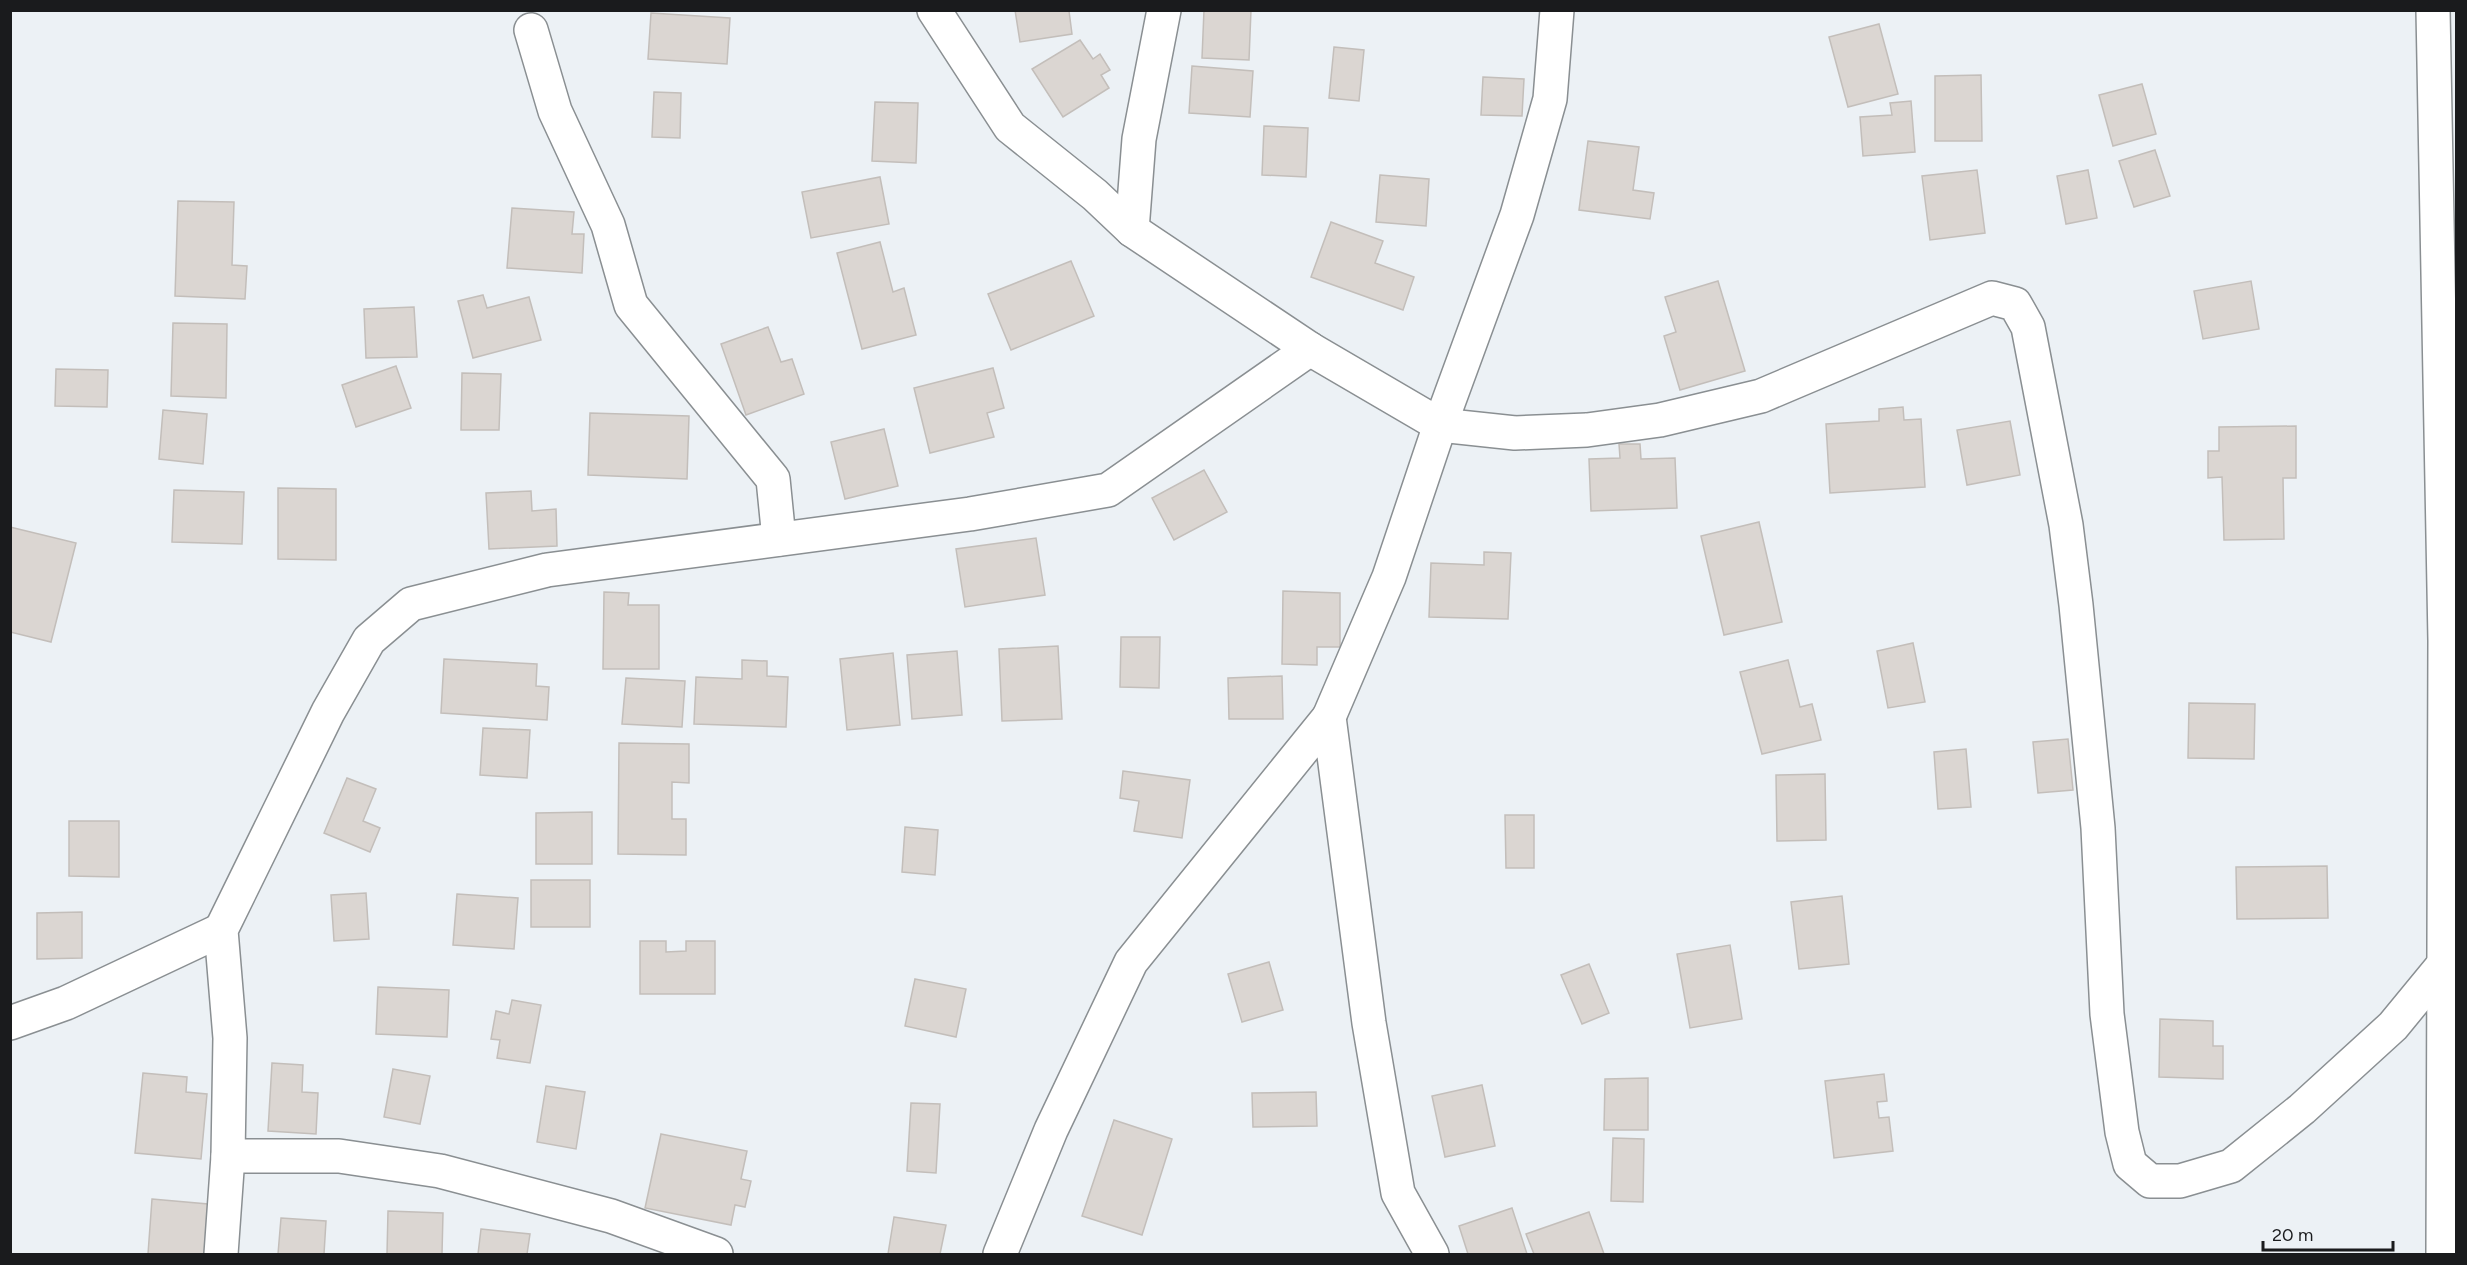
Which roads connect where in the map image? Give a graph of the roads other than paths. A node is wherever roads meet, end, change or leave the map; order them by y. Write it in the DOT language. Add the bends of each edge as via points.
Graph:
graph roads {
  1 [pos="934,10"];
  2 [pos="1164,10"];
  3 [pos="1557,10"];
  4 [pos="2433,10"];
  5 [pos="531,30"];
  6 [pos="1132,230"];
  7 [pos="1310,349"];
  8 [pos="1440,425"];
  9 [pos="779,539"];
  10 [pos="2451,681"];
  11 [pos="1329,717"];
  12 [pos="221,930"];
  13 [pos="2444,964"];
  14 [pos="10,1023"];
  15 [pos="228,1156"];
  16 [pos="221,1254"];
  17 [pos="716,1254"];
  18 [pos="1000,1254"];
  19 [pos="1432,1254"];
  20 [pos="2443,1254"];
  1 -- 6 [label="street" via="1010,127"];
  2 -- 6 [label="street" via="1138,139"];
  3 -- 8 [label="street" via="1550,99 1516,215"];
  4 -- 10 [label="street"];
  5 -- 9 [label="street" via="555,111 608,225 631,305 773,479"];
  6 -- 7 [label="street"];
  7 -- 8 [label="street"];
  7 -- 9 [label="street" via="1108,490 970,514"];
  8 -- 11 [label="street" via="1389,577"];
  8 -- 13 [label="street" via="1515,433 1587,430 1660,420 1761,396 1992,298 2015,303 2028,327 2066,525 2098,828 2107,1014 2122,1132 2130,1164 2150,1181 2180,1181 2231,1166 2302,1109 2393,1026"];
  9 -- 12 [label="street" via="546,570 411,604 369,640 297,772"];
  10 -- 13 [label="street"];
  11 -- 18 [label="street" via="1131,962 1051,1130"];
  11 -- 19 [label="street" via="1369,1023 1398,1193"];
  12 -- 14 [label="street" via="66,1003"];
  12 -- 15 [label="street" via="230,1038"];
  13 -- 20 [label="street"];
  15 -- 16 [label="street"];
  15 -- 17 [label="street" via="339,1156 440,1171 611,1216"];
}
